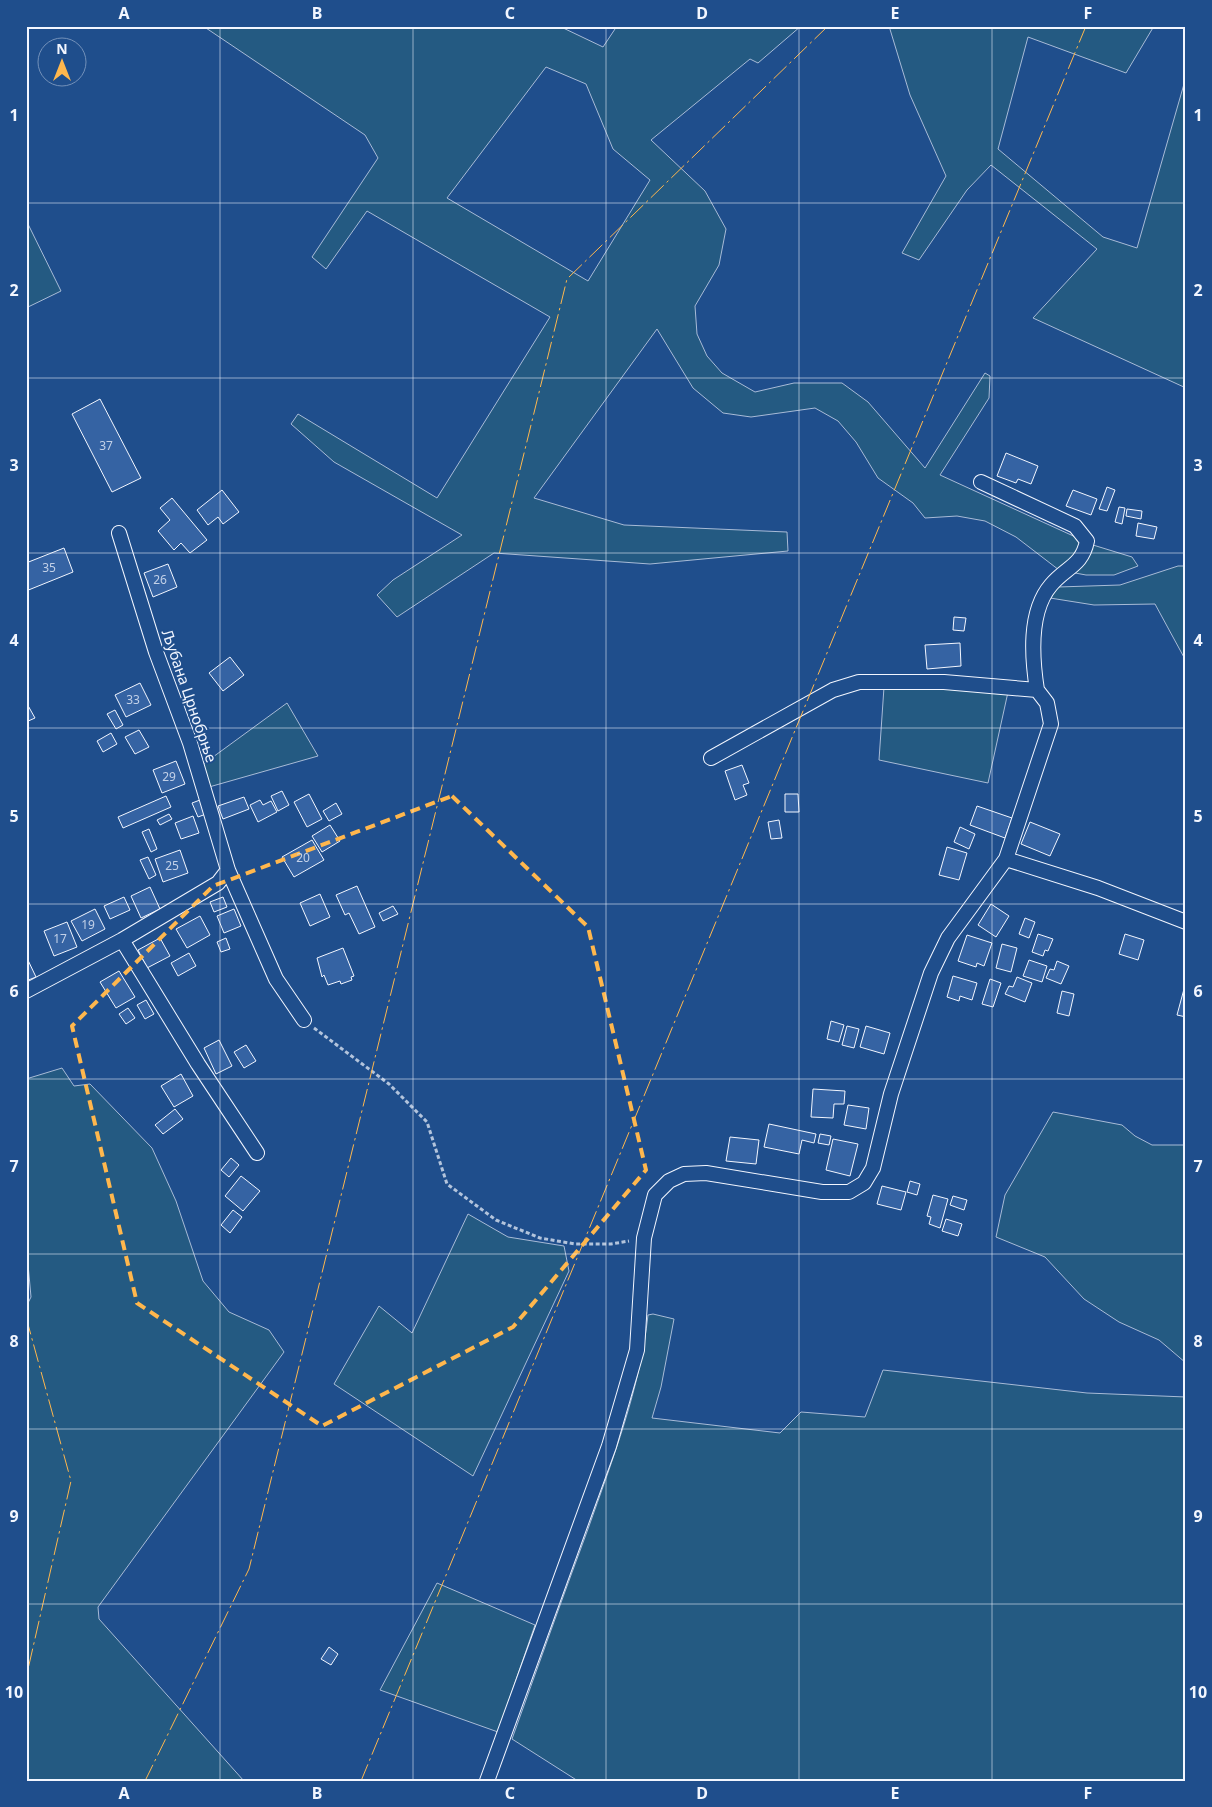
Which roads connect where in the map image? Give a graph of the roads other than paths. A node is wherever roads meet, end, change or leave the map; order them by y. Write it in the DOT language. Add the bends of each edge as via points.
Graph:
graph roads {
  1 [pos="981,482"];
  2 [pos="118,533"];
  3 [pos="1037,690"];
  4 [pos="711,758"];
  5 [pos="1006,859"];
  6 [pos="228,870"];
  7 [pos="1186,922"];
  8 [pos="122,940"];
  9 [pos="26,991"];
  10 [pos="304,1020"];
  11 [pos="257,1153"];
  12 [pos="487,1781"];
  1 -- 3 [label="street" via="1075,526 1087,541 1084,555 1051,585 1042,599 1034,642"];
  2 -- 6 [label="street, Љубана Црнобрње" via="156,652 190,743"];
  3 -- 4 [label="street" via="944,682 859,682 832,690"];
  3 -- 5 [label="street" via="1047,704 1051,724"];
  5 -- 7 [label="street" via="1098,888"];
  5 -- 12 [label="street" via="948,938 931,973 891,1094 873,1168 864,1183 849,1192 822,1192 706,1173 684,1174 669,1181 655,1195 644,1238 637,1350 632,1369 609,1446"];
  6 -- 8 [label="street" via="218,883"];
  6 -- 10 [label="street, Љубана Црнобрње" via="276,979"];
  8 -- 9 [label="street"];
  8 -- 11 [label="street"];
}
